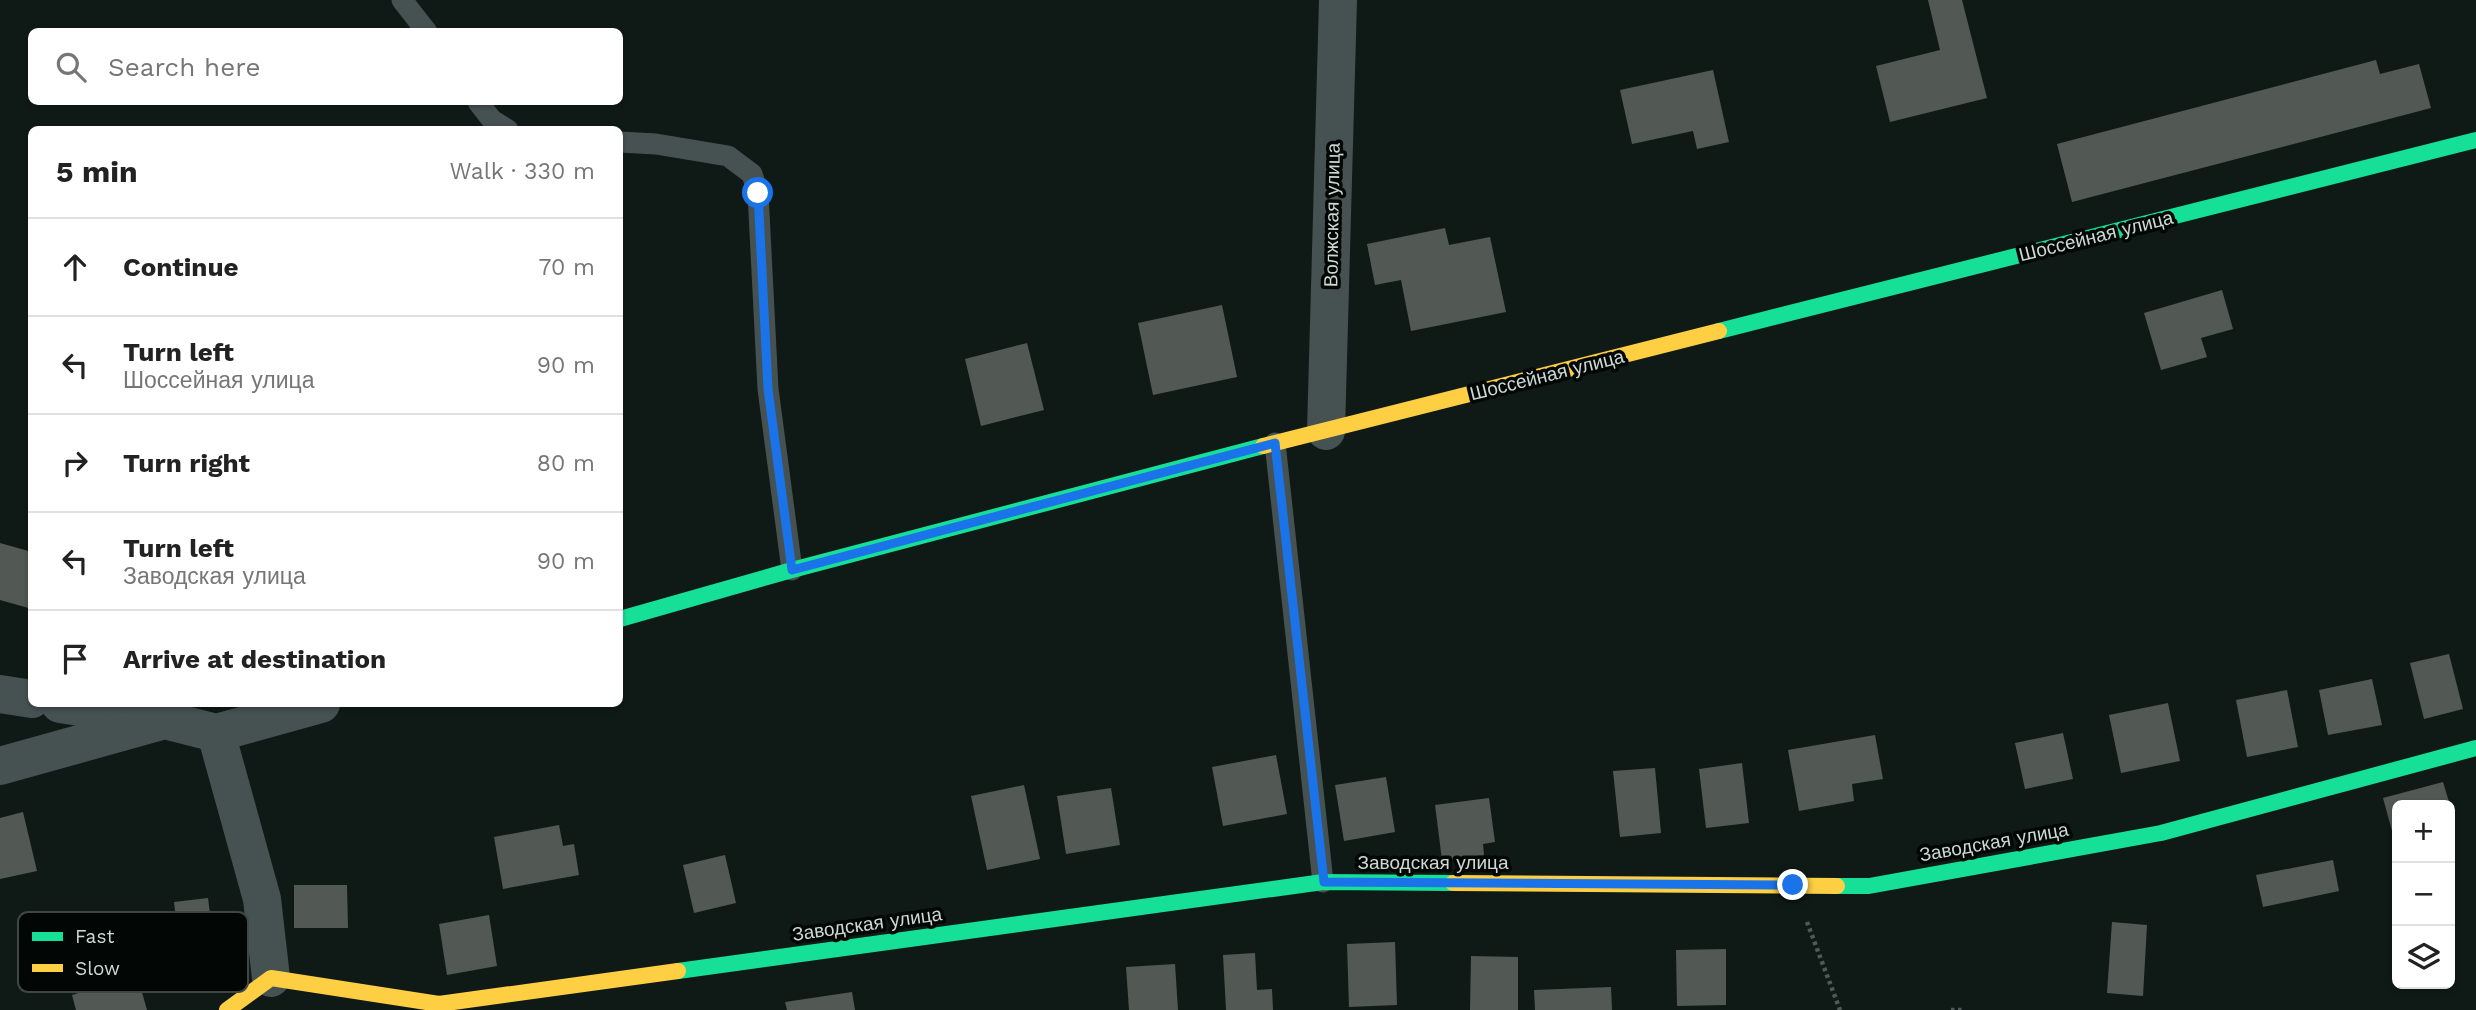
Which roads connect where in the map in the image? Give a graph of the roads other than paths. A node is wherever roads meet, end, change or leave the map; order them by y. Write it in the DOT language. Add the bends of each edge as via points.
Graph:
graph roads {
  1 [pos="402,0"];
  2 [pos="1338,0"];
  3 [pos="424,28"];
  4 [pos="480,105"];
  5 [pos="502,126"];
  6 [pos="2476,140"];
  7 [pos="623,142"];
  8 [pos="1326,430"];
  9 [pos="1275,443"];
  10 [pos="792,570"];
  11 [pos="623,618"];
  12 [pos="0,694"];
  13 [pos="28,698"];
  14 [pos="80,707"];
  15 [pos="310,707"];
  16 [pos="165,720"];
  17 [pos="216,733"];
  18 [pos="2476,748"];
  19 [pos="0,766"];
  20 [pos="1324,882"];
  21 [pos="271,978"];
  22 [pos="227,1010"];
  1 -- 3 [label="lane"];
  2 -- 8 [label="street, Волжская улица"];
  4 -- 5 [label="lane"];
  6 -- 8 [label="street, Шоссейная улица"];
  7 -- 10 [label="lane" via="728,156 752,174 758,193 768,389"];
  8 -- 9 [label="street, Шоссейная улица"];
  9 -- 10 [label="street, Шоссейная улица"];
  9 -- 20 [label="lane"];
  10 -- 11 [label="street, Шоссейная улица"];
  12 -- 13 [label="street"];
  14 -- 16 [label="street"];
  15 -- 17 [label="street"];
  16 -- 17 [label="street"];
  16 -- 19 [label="street"];
  17 -- 21 [label="street" via="262,899"];
  18 -- 20 [label="street, Заводская улица" via="2161,833 1869,886"];
  20 -- 21 [label="street, Заводская улица" via="439,1004"];
  21 -- 22 [label="street"];
}
